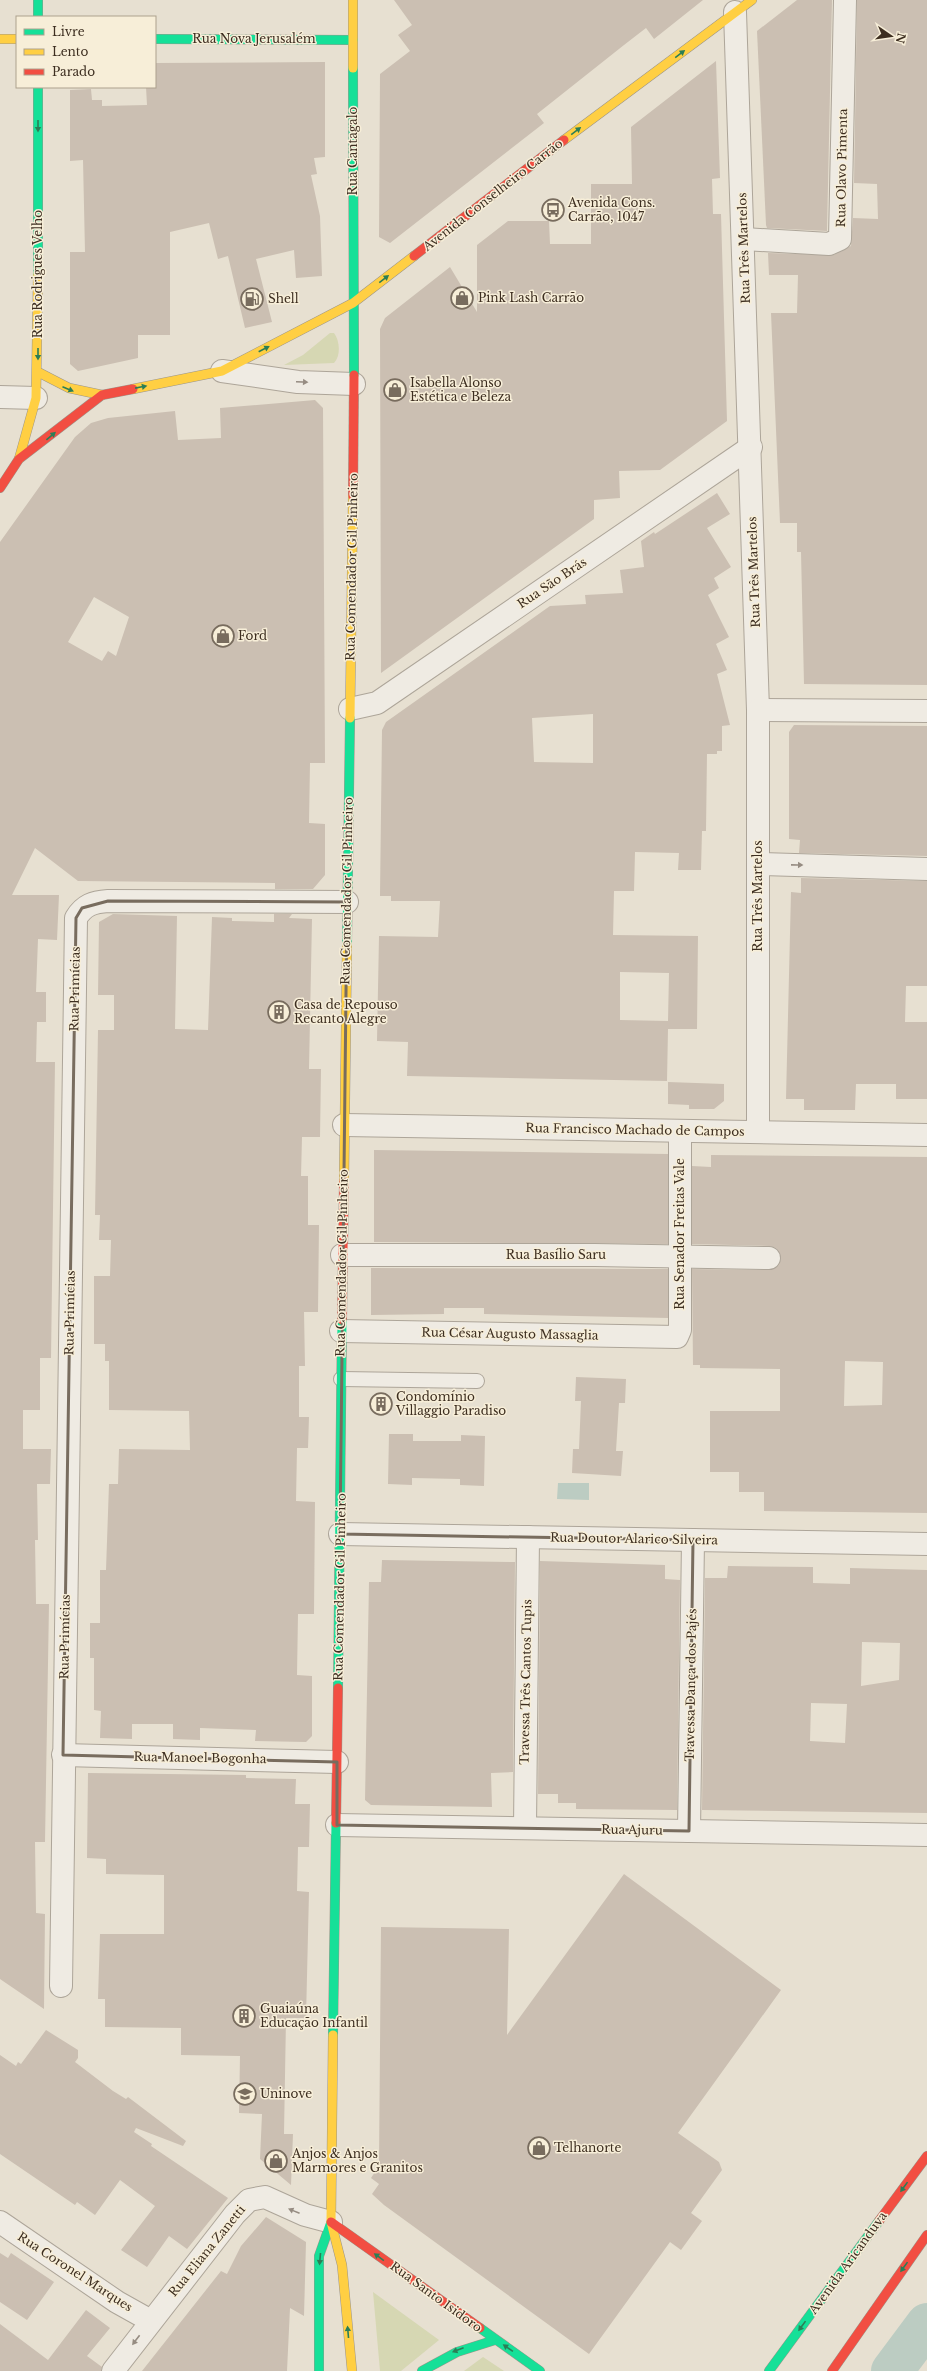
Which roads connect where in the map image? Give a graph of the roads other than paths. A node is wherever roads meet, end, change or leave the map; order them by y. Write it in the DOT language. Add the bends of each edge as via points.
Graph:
graph roads {
  1 [pos="38,0"];
  2 [pos="353,0"];
  3 [pos="845,0"];
  4 [pos="744,6"];
  5 [pos="38,16"];
  6 [pos="0,39"];
  7 [pos="16,39"];
  8 [pos="156,39"];
  9 [pos="353,40"];
  10 [pos="38,88"];
  11 [pos="744,239"];
  12 [pos="353,303"];
  13 [pos="222,371"];
  14 [pos="38,372"];
  15 [pos="354,384"];
  16 [pos="102,395"];
  17 [pos="0,396"];
  18 [pos="36,398"];
  19 [pos="751,447"];
  20 [pos="19,459"];
  21 [pos="0,488"];
  22 [pos="350,709"];
  23 [pos="758,710"];
  24 [pos="927,711"];
  25 [pos="758,864"];
  26 [pos="927,869"];
  27 [pos="347,902"];
  28 [pos="344,1125"];
  29 [pos="680,1131"];
  30 [pos="758,1132"];
  31 [pos="927,1135"];
  32 [pos="342,1255"];
  33 [pos="680,1257"];
  34 [pos="769,1258"];
  35 [pos="341,1331"];
  36 [pos="678,1336"];
  37 [pos="341,1379"];
  38 [pos="477,1381"];
  39 [pos="340,1534"];
  40 [pos="528,1537"];
  41 [pos="693,1540"];
  42 [pos="927,1544"];
  43 [pos="63,1755"];
  44 [pos="337,1762"];
  45 [pos="337,1825"];
  46 [pos="525,1828"];
  47 [pos="688,1830"];
  48 [pos="927,1834"];
  49 [pos="60,1986"];
  50 [pos="927,2156"];
  51 [pos="0,2222"];
  52 [pos="331,2222"];
  53 [pos="927,2235"];
  54 [pos="151,2321"];
  55 [pos="495,2340"];
  56 [pos="113,2371"];
  57 [pos="319,2371"];
  58 [pos="352,2371"];
  59 [pos="422,2371"];
  60 [pos="540,2371"];
  61 [pos="769,2371"];
  62 [pos="832,2371"];
  1 -- 5 [label="main road"];
  2 -- 9 [label="main road, Rua Cantagalo"];
  3 -- 11 [label="street, Rua Olavo Pimenta" via="840,239 829,244"];
  4 -- 11 [label="street, Rua Três Martelos"];
  12 -- 4 [label="main road, Avenida Conselheiro Carrão, one-way" via="536,161"];
  6 -- 7 [label="main road"];
  8 -- 9 [label="main road, Rua Nova Jerusalém"];
  9 -- 12 [label="main road, Rua Cantagalo"];
  10 -- 14 [label="main road, Rua Rodrigues Velho, one-way"];
  11 -- 19 [label="street, Rua Três Martelos"];
  13 -- 12 [label="main road, Avenida Conselheiro Carrão, one-way"];
  12 -- 15 [label="main road, Rua Comendador Gil Pinheiro"];
  13 -- 15 [label="street, Avenida Conselheiro Carrão, one-way" via="298,382"];
  16 -- 13 [label="main road, Avenida Conselheiro Carrão, one-way"];
  14 -- 16 [label="main road, one-way" via="68,390"];
  14 -- 18 [label="main road, Rua Rodrigues Velho"];
  15 -- 22 [label="main road, Rua Comendador Gil Pinheiro"];
  20 -- 16 [label="main road, Avenida Conselheiro Carrão, one-way"];
  17 -- 18 [label="street"];
  18 -- 20 [label="main road, Rua Rodrigues Velho"];
  19 -- 22 [label="street, Rua São Brás" via="377,703"];
  19 -- 23 [label="street, Rua Três Martelos"];
  20 -- 21 [label="main road, Avenida Conselheiro Carrão"];
  22 -- 27 [label="main road, Rua Comendador Gil Pinheiro"];
  23 -- 24 [label="street"];
  23 -- 25 [label="street, Rua Três Martelos"];
  25 -- 26 [label="street, one-way"];
  25 -- 30 [label="street, Rua Três Martelos"];
  27 -- 28 [label="main road, Rua Comendador Gil Pinheiro"];
  27 -- 43 [label="street, Rua Primícias" via="108,901 95,902 82,908 76,918"];
  28 -- 29 [label="street, Rua Francisco Machado de Campos"];
  28 -- 32 [label="main road, Rua Comendador Gil Pinheiro"];
  29 -- 30 [label="street, Rua Francisco Machado de Campos"];
  29 -- 33 [label="street, Rua Senador Freitas Vale"];
  30 -- 31 [label="street, Rua Francisco Machado de Campos"];
  32 -- 33 [label="street, Rua Basílio Saru"];
  32 -- 35 [label="main road, Rua Comendador Gil Pinheiro"];
  33 -- 34 [label="street, Rua Basílio Saru"];
  33 -- 36 [label="street, Rua Senador Freitas Vale"];
  35 -- 36 [label="street, Rua César Augusto Massaglia"];
  35 -- 37 [label="main road, Rua Comendador Gil Pinheiro"];
  37 -- 38 [label="lane"];
  37 -- 39 [label="main road, Rua Comendador Gil Pinheiro"];
  39 -- 40 [label="street, Rua Doutor Alarico Silveira"];
  39 -- 44 [label="main road, Rua Comendador Gil Pinheiro"];
  40 -- 41 [label="street, Rua Doutor Alarico Silveira"];
  40 -- 46 [label="street, Travessa Três Cantos Tupis"];
  41 -- 42 [label="street, Rua Doutor Alarico Silveira"];
  41 -- 47 [label="street, Travessa Dança dos Pajés"];
  43 -- 44 [label="street, Rua Manoel Bogonha"];
  43 -- 49 [label="street, Rua Primícias"];
  44 -- 45 [label="main road, Rua Comendador Gil Pinheiro"];
  45 -- 46 [label="street, Rua Ajuru"];
  45 -- 52 [label="main road, Rua Comendador Gil Pinheiro"];
  46 -- 47 [label="street, Rua Ajuru"];
  47 -- 48 [label="street, Rua Ajuru"];
  50 -- 61 [label="main road, Avenida Aricanduva, one-way"];
  51 -- 54 [label="street, Rua Coronel Marques" via="117,2302"];
  52 -- 54 [label="street, Rua Eliana Zanetti, one-way" via="304,2215 264,2198 249,2200 235,2214"];
  55 -- 52 [label="main road, Rua Santo Isidoro, one-way"];
  52 -- 57 [label="main road, Rua Comendador Gil Pinheiro, one-way" via="319,2256"];
  58 -- 52 [label="main road, Rua Comendador Gil Pinheiro, one-way" via="342,2266"];
  53 -- 62 [label="main road, one-way"];
  54 -- 56 [label="street, Rua Eliana Zanetti, one-way"];
  55 -- 59 [label="main road, one-way" via="457,2350 441,2357"];
  60 -- 55 [label="main road, Rua Santo Isidoro, one-way"];
}
